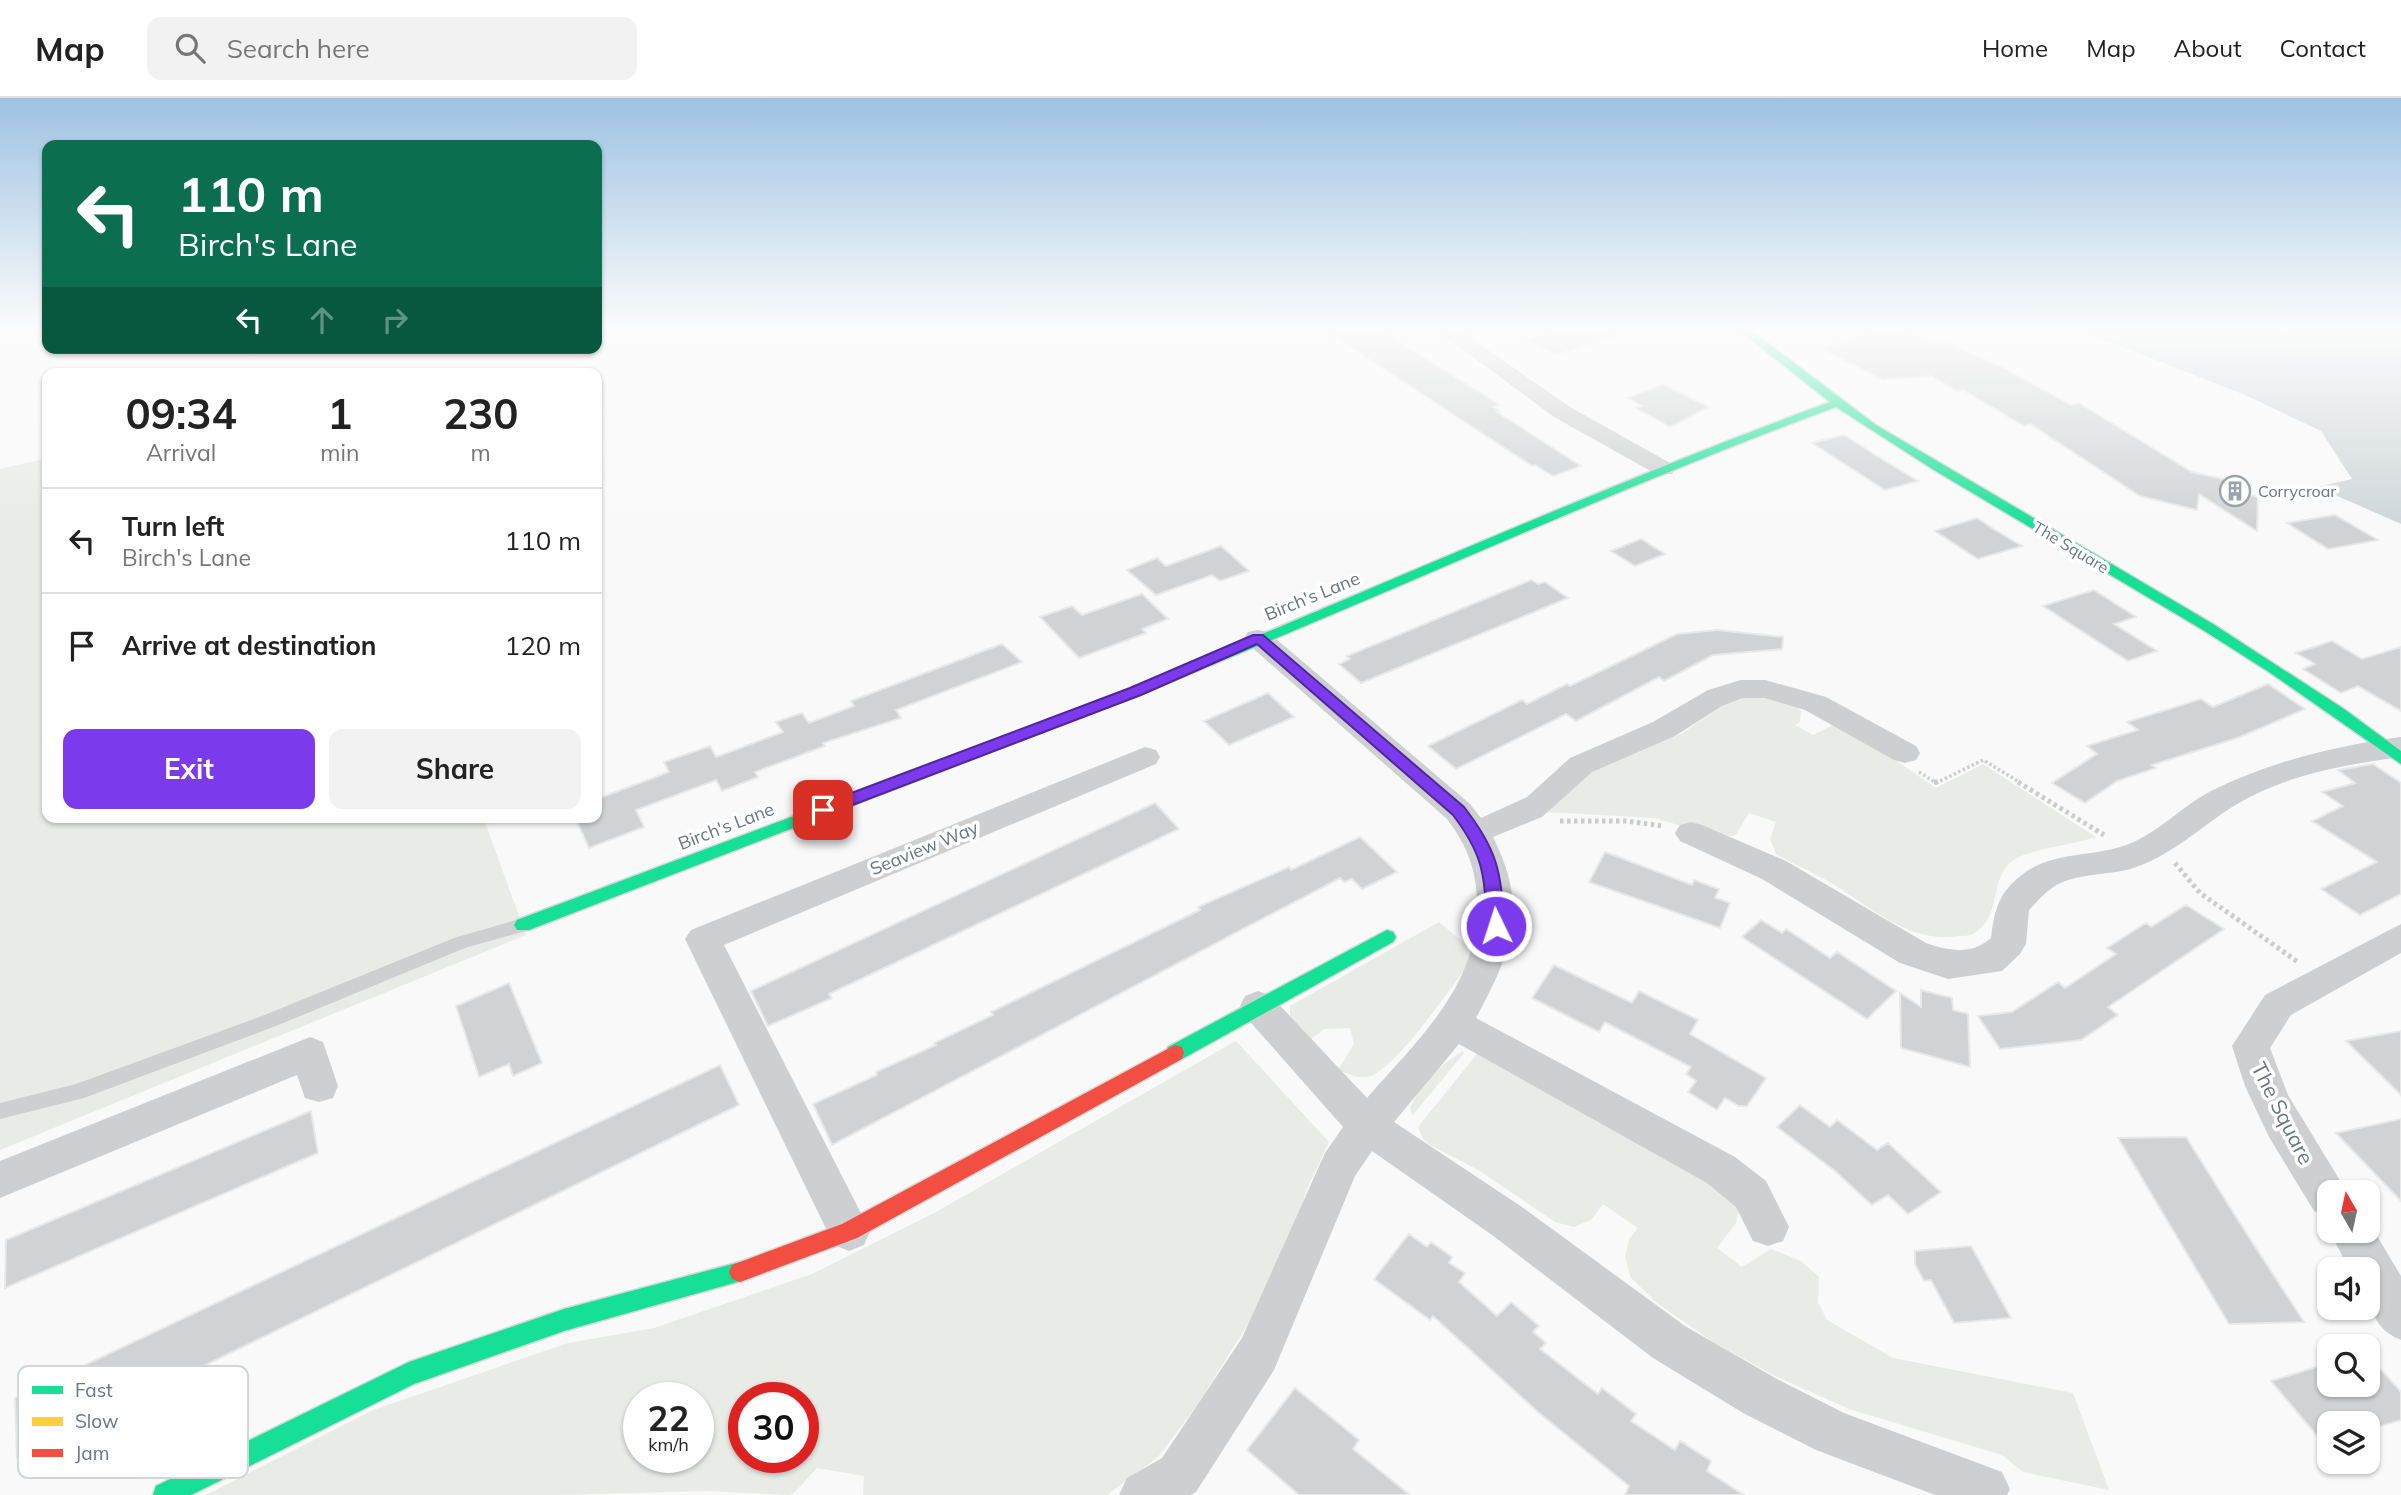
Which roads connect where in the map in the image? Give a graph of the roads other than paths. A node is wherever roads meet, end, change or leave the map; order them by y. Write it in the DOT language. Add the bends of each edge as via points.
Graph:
graph roads {
  1 [pos="1540,396"];
  2 [pos="1829,396"];
  3 [pos="1838,403"];
  4 [pos="1664,469"];
  5 [pos="1258,638"];
  6 [pos="2397,752"];
  7 [pos="1905,753"];
  8 [pos="1145,757"];
  9 [pos="1474,831"];
  10 [pos="1691,833"];
  11 [pos="523,925"];
  12 [pos="1387,937"];
  13 [pos="2401,937"];
  14 [pos="1258,1006"];
  15 [pos="1454,1024"];
  16 [pos="319,1086"];
  17 [pos="0,1111"];
  18 [pos="1367,1126"];
  19 [pos="0,1180"];
  20 [pos="2317,1180"];
  21 [pos="1768,1227"];
  22 [pos="849,1231"];
  23 [pos="2358,1243"];
  24 [pos="2401,1318"];
  25 [pos="248,1454"];
  26 [pos="199,1478"];
  27 [pos="1172,1488"];
  28 [pos="1985,1489"];
  29 [pos="165,1495"];
  1 -- 4 [label="street"];
  2 -- 3 [label="street, The Square"];
  3 -- 4 [label="street, Birch's Lane"];
  3 -- 6 [label="street, The Square" via="2239,647"];
  4 -- 5 [label="street, Birch's Lane"];
  5 -- 9 [label="street" via="1458,811"];
  5 -- 11 [label="street, Birch's Lane" via="1136,691"];
  6 -- 10 [label="street" via="2339,755 2270,777 2220,800 2127,858 2070,868 2040,879 2012,906 2008,944 1989,961 1948,965 1913,953 1774,870"];
  7 -- 9 [label="street" via="1840,715 1798,697 1773,689 1743,690 1719,696 1662,730 1580,765 1537,806"];
  8 -- 22 [label="street, Seaview Way" via="704,939"];
  9 -- 15 [label="street" via="1492,868 1496,926 1483,972"];
  11 -- 17 [label="lane" via="460,943 77,1092"];
  12 -- 14 [label="street"];
  13 -- 20 [label="street, The Square" via="2278,1005 2250,1046 2262,1083"];
  14 -- 18 [label="street"];
  14 -- 22 [label="street"];
  15 -- 18 [label="street"];
  15 -- 21 [label="street" via="1721,1170 1751,1194"];
  16 -- 19 [label="street" via="310,1053"];
  18 -- 27 [label="street" via="1339,1166 1258,1354"];
  18 -- 28 [label="street" via="1507,1221 1669,1342 1749,1390 1832,1433"];
  22 -- 25 [label="street" via="731,1275 564,1320 409,1374"];
  23 -- 24 [label="street"];
  26 -- 29 [label="street"];
}
